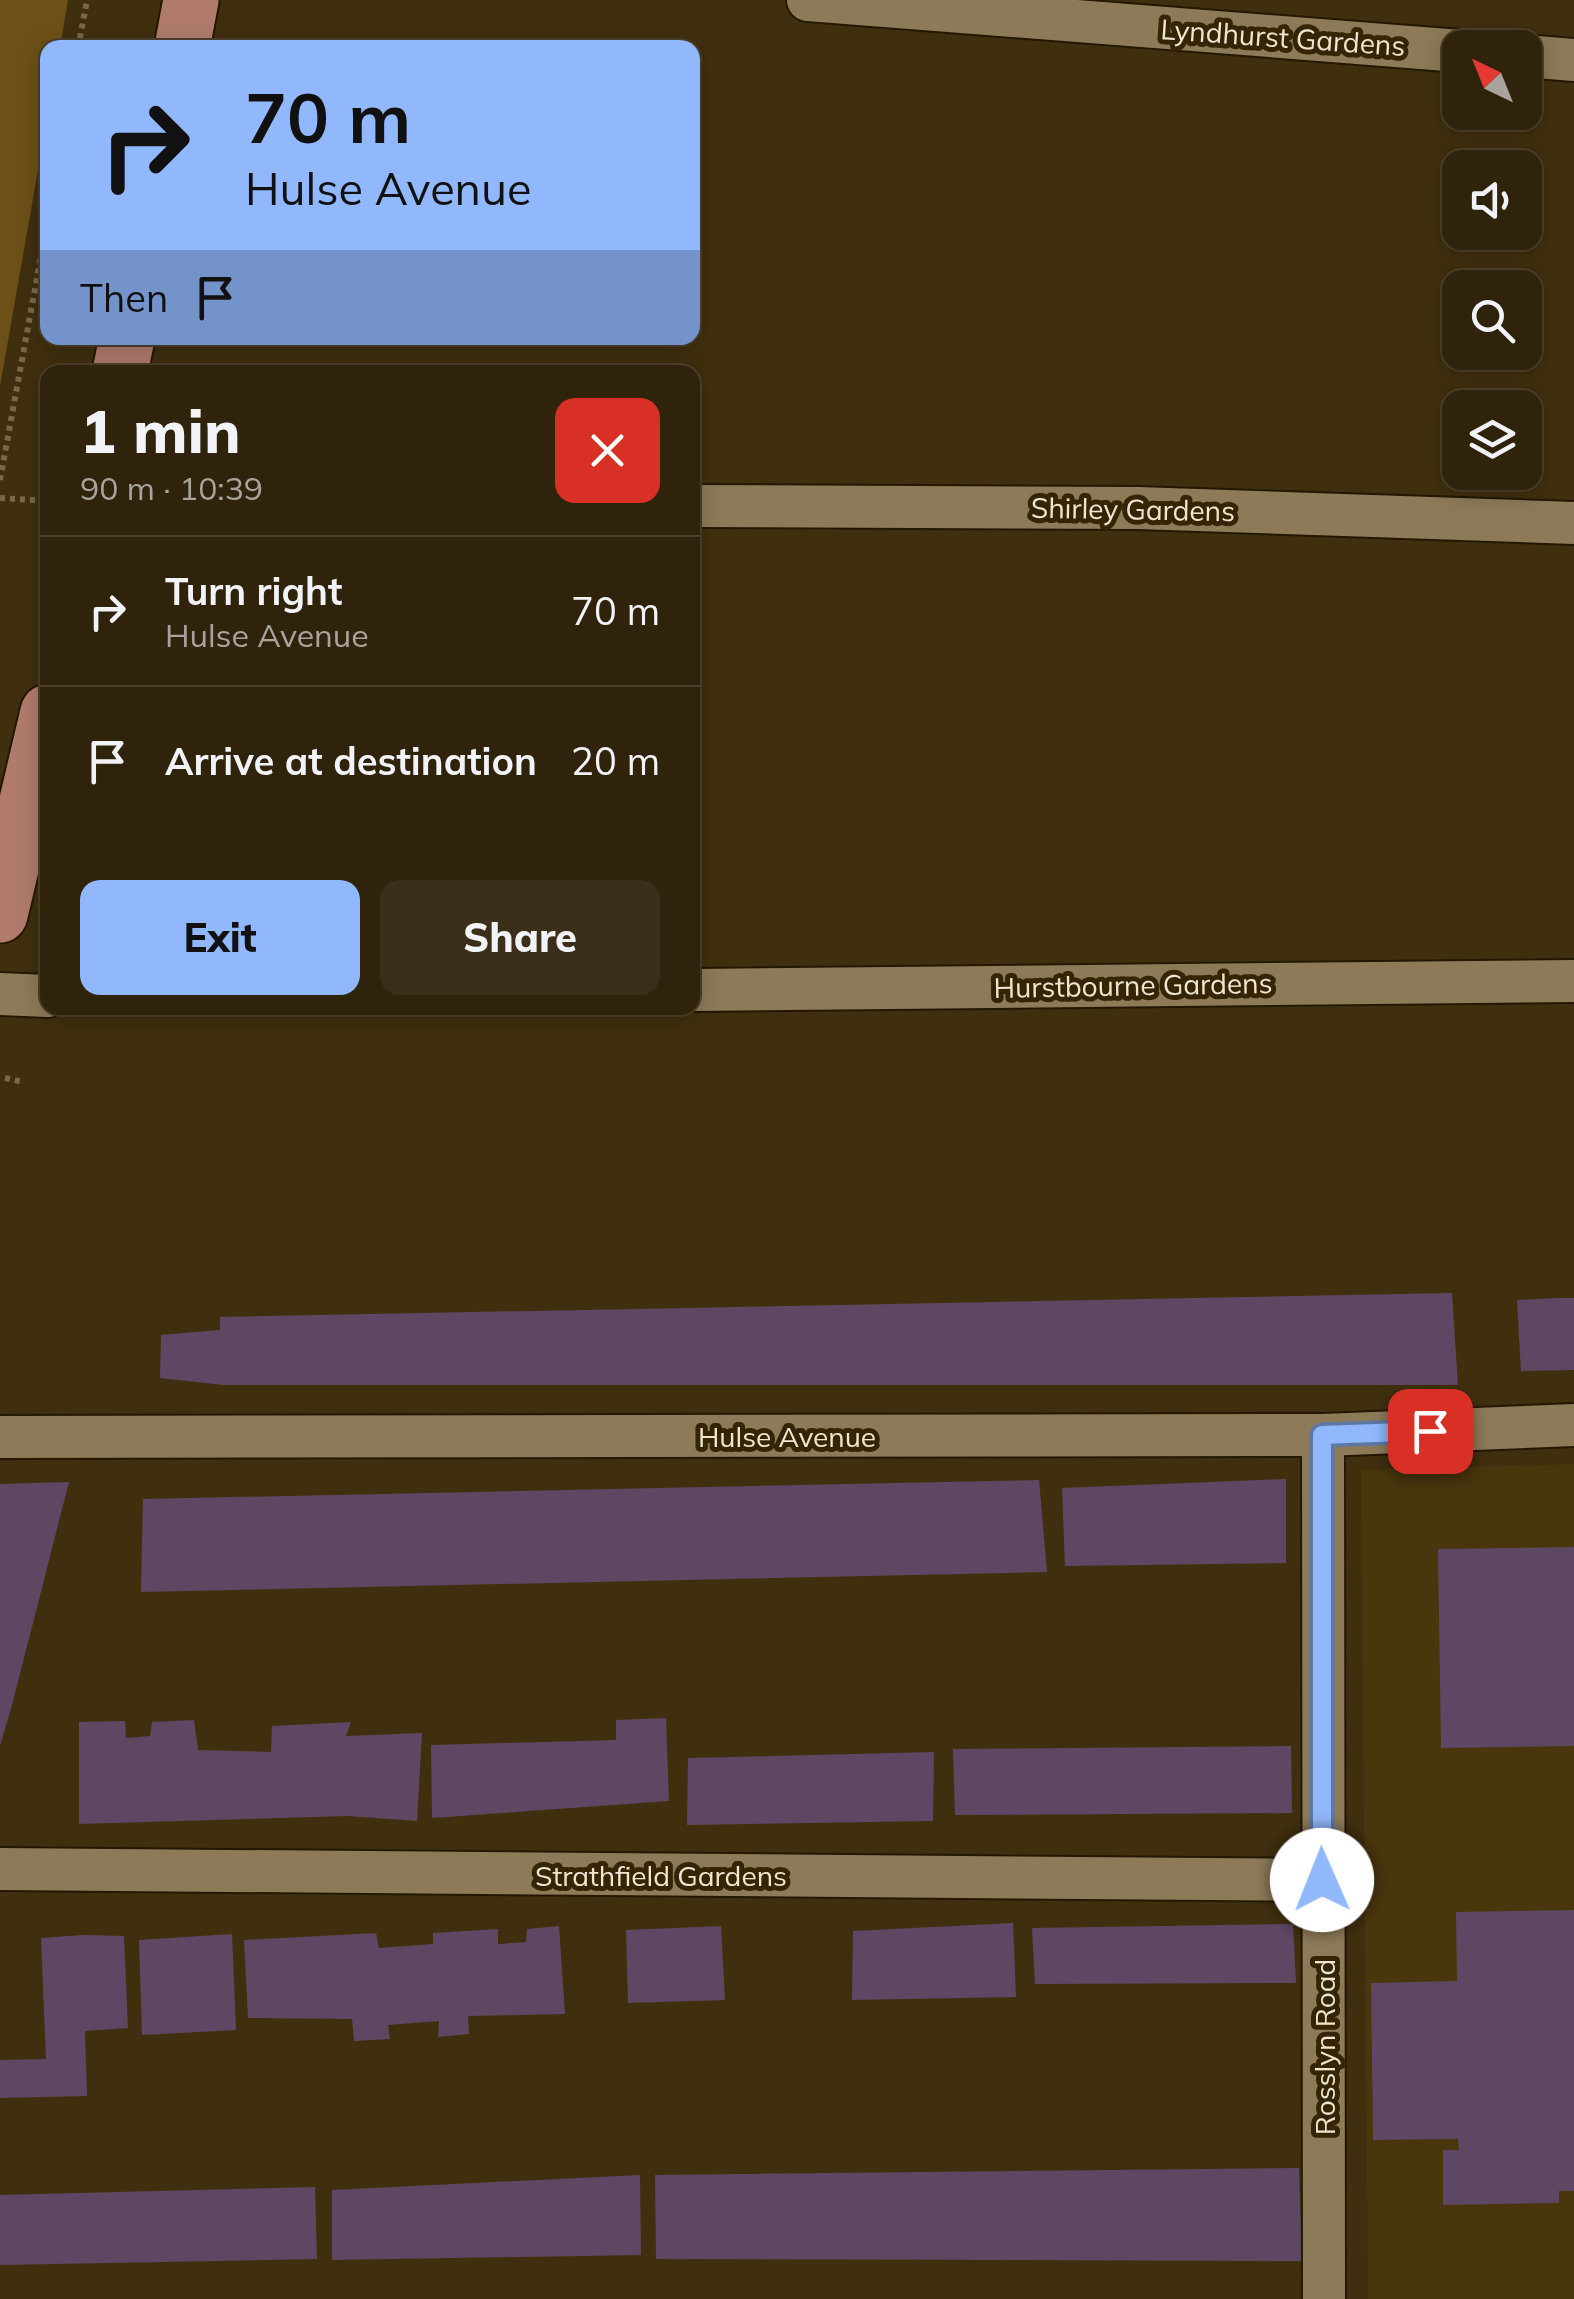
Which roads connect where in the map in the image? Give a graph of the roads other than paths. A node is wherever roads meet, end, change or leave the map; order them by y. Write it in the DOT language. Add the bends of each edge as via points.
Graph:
graph roads {
  1 [pos="191,0"];
  2 [pos="808,0"];
  3 [pos="184,40"];
  4 [pos="1442,50"];
  5 [pos="1542,57"];
  6 [pos="1574,60"];
  7 [pos="700,506"];
  8 [pos="1574,523"];
  9 [pos="40,746"];
  10 [pos="0,915"];
  11 [pos="1574,981"];
  12 [pos="700,990"];
  13 [pos="0,994"];
  14 [pos="40,996"];
  15 [pos="1574,1425"];
  16 [pos="1322,1435"];
  17 [pos="0,1437"];
  18 [pos="0,1869"];
  19 [pos="1322,1880"];
  20 [pos="1324,2299"];
  1 -- 3 [label="main road"];
  2 -- 4 [label="street, Lyndhurst Gardens"];
  5 -- 6 [label="street"];
  7 -- 8 [label="street, Shirley Gardens" via="1138,508"];
  9 -- 10 [label="main road"];
  11 -- 12 [label="street, Hurstbourne Gardens"];
  13 -- 14 [label="street"];
  15 -- 16 [label="street, Hulse Avenue"];
  16 -- 17 [label="street, Hulse Avenue"];
  16 -- 19 [label="street, Rosslyn Road"];
  18 -- 19 [label="street, Strathfield Gardens"];
  19 -- 20 [label="street, Rosslyn Road"];
}
